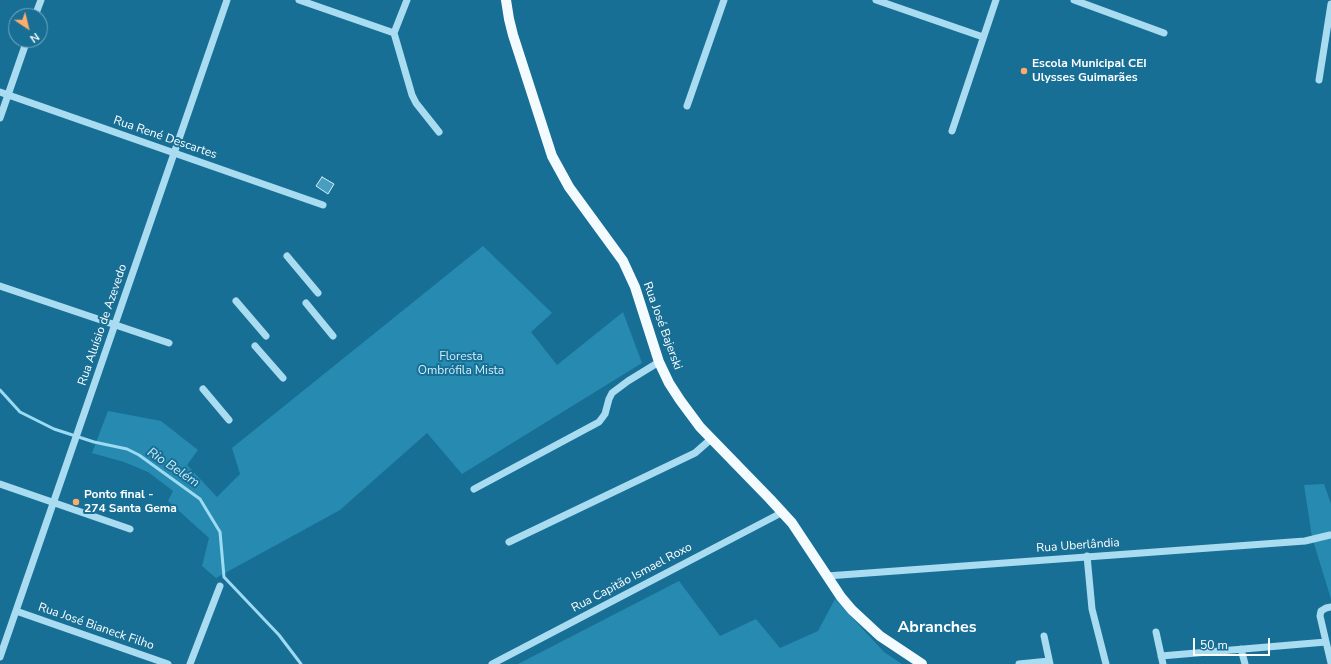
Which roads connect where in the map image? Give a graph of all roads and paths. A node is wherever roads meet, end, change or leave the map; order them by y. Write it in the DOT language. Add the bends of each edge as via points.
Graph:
graph roads {
  1 [pos="227,0"];
  2 [pos="299,0"];
  3 [pos="407,0"];
  4 [pos="506,0"];
  5 [pos="724,0"];
  6 [pos="876,0"];
  7 [pos="996,0"];
  8 [pos="1074,0"];
  9 [pos="1331,4"];
  10 [pos="394,33"];
  11 [pos="1164,33"];
  12 [pos="983,37"];
  13 [pos="24,48"];
  14 [pos="1319,80"];
  15 [pos="0,92"];
  16 [pos="8,95"];
  17 [pos="687,106"];
  18 [pos="0,118"];
  19 [pos="952,131"];
  20 [pos="439,132"];
  21 [pos="174,153"];
  22 [pos="324,205"];
  23 [pos="287,256"];
  24 [pos="0,286"];
  25 [pos="318,293"];
  26 [pos="236,302"];
  27 [pos="306,303"];
  28 [pos="115,324"];
  29 [pos="266,336"];
  30 [pos="333,336"];
  31 [pos="169,343"];
  32 [pos="255,346"];
  33 [pos="660,362"];
  34 [pos="283,378"];
  35 [pos="203,389"];
  36 [pos="229,420"];
  37 [pos="711,439"];
  38 [pos="0,484"];
  39 [pos="474,490"];
  40 [pos="53,503"];
  41 [pos="782,512"];
  42 [pos="130,529"];
  43 [pos="1330,535"];
  44 [pos="510,542"];
  45 [pos="1088,556"];
  46 [pos="827,576"];
  47 [pos="220,586"];
  48 [pos="1331,607"];
  49 [pos="16,612"];
  50 [pos="1156,632"];
  51 [pos="1044,636"];
  52 [pos="1326,642"];
  53 [pos="1241,649"];
  54 [pos="1161,656"];
  55 [pos="0,657"];
  56 [pos="1049,662"];
  57 [pos="1331,663"];
  58 [pos="168,664"];
  59 [pos="190,664"];
  60 [pos="492,664"];
  61 [pos="922,664"];
  62 [pos="1019,664"];
  63 [pos="1106,664"];
  64 [pos="1163,664"];
  65 [pos="1244,664"];
  1 -- 21 [label="street, Rua Aluísio de Azevedo"];
  2 -- 10 [label="street"];
  3 -- 10 [label="street"];
  4 -- 33 [label="main road, Rua José Bajerski" via="513,35 552,156 569,187 626,268 635,287"];
  5 -- 17 [label="street"];
  6 -- 12 [label="street"];
  7 -- 12 [label="street"];
  8 -- 11 [label="street"];
  9 -- 14 [label="street"];
  10 -- 20 [label="street" via="412,95"];
  12 -- 19 [label="street"];
  13 -- 16 [label="street"];
  15 -- 16 [label="street, Rua René Descartes"];
  16 -- 18 [label="street"];
  16 -- 21 [label="street, Rua René Descartes"];
  21 -- 22 [label="street, Rua René Descartes"];
  21 -- 28 [label="street, Rua Aluísio de Azevedo"];
  23 -- 25 [label="street"];
  24 -- 28 [label="street"];
  26 -- 29 [label="street"];
  27 -- 30 [label="street"];
  28 -- 31 [label="street"];
  28 -- 40 [label="street, Rua Aluísio de Azevedo"];
  32 -- 34 [label="street"];
  33 -- 37 [label="main road, Rua José Bajerski" via="688,412"];
  33 -- 39 [label="street" via="612,393 605,414 599,422"];
  35 -- 36 [label="street"];
  37 -- 41 [label="main road, Rua José Bajerski"];
  37 -- 44 [label="street" via="695,453"];
  38 -- 40 [label="street"];
  40 -- 42 [label="street"];
  40 -- 49 [label="street, Rua Aluísio de Azevedo"];
  41 -- 46 [label="main road, Rua José Bajerski"];
  41 -- 60 [label="street, Rua Capitão Ismael Roxo"];
  43 -- 45 [label="street, Rua Uberlândia" via="1305,541"];
  45 -- 46 [label="street, Rua Uberlândia"];
  45 -- 63 [label="street" via="1092,609"];
  46 -- 61 [label="main road, Rua José Bajerski" via="841,597 867,625"];
  47 -- 59 [label="street"];
  48 -- 52 [label="street" via="1320,613"];
  49 -- 55 [label="street, Rua Aluísio de Azevedo"];
  49 -- 58 [label="street, Rua José Bianeck Filho"];
  50 -- 54 [label="street"];
  51 -- 56 [label="street"];
  52 -- 53 [label="street"];
  52 -- 57 [label="street"];
  53 -- 54 [label="street"];
  53 -- 65 [label="street"];
  54 -- 64 [label="street"];
  56 -- 62 [label="street"];
}
